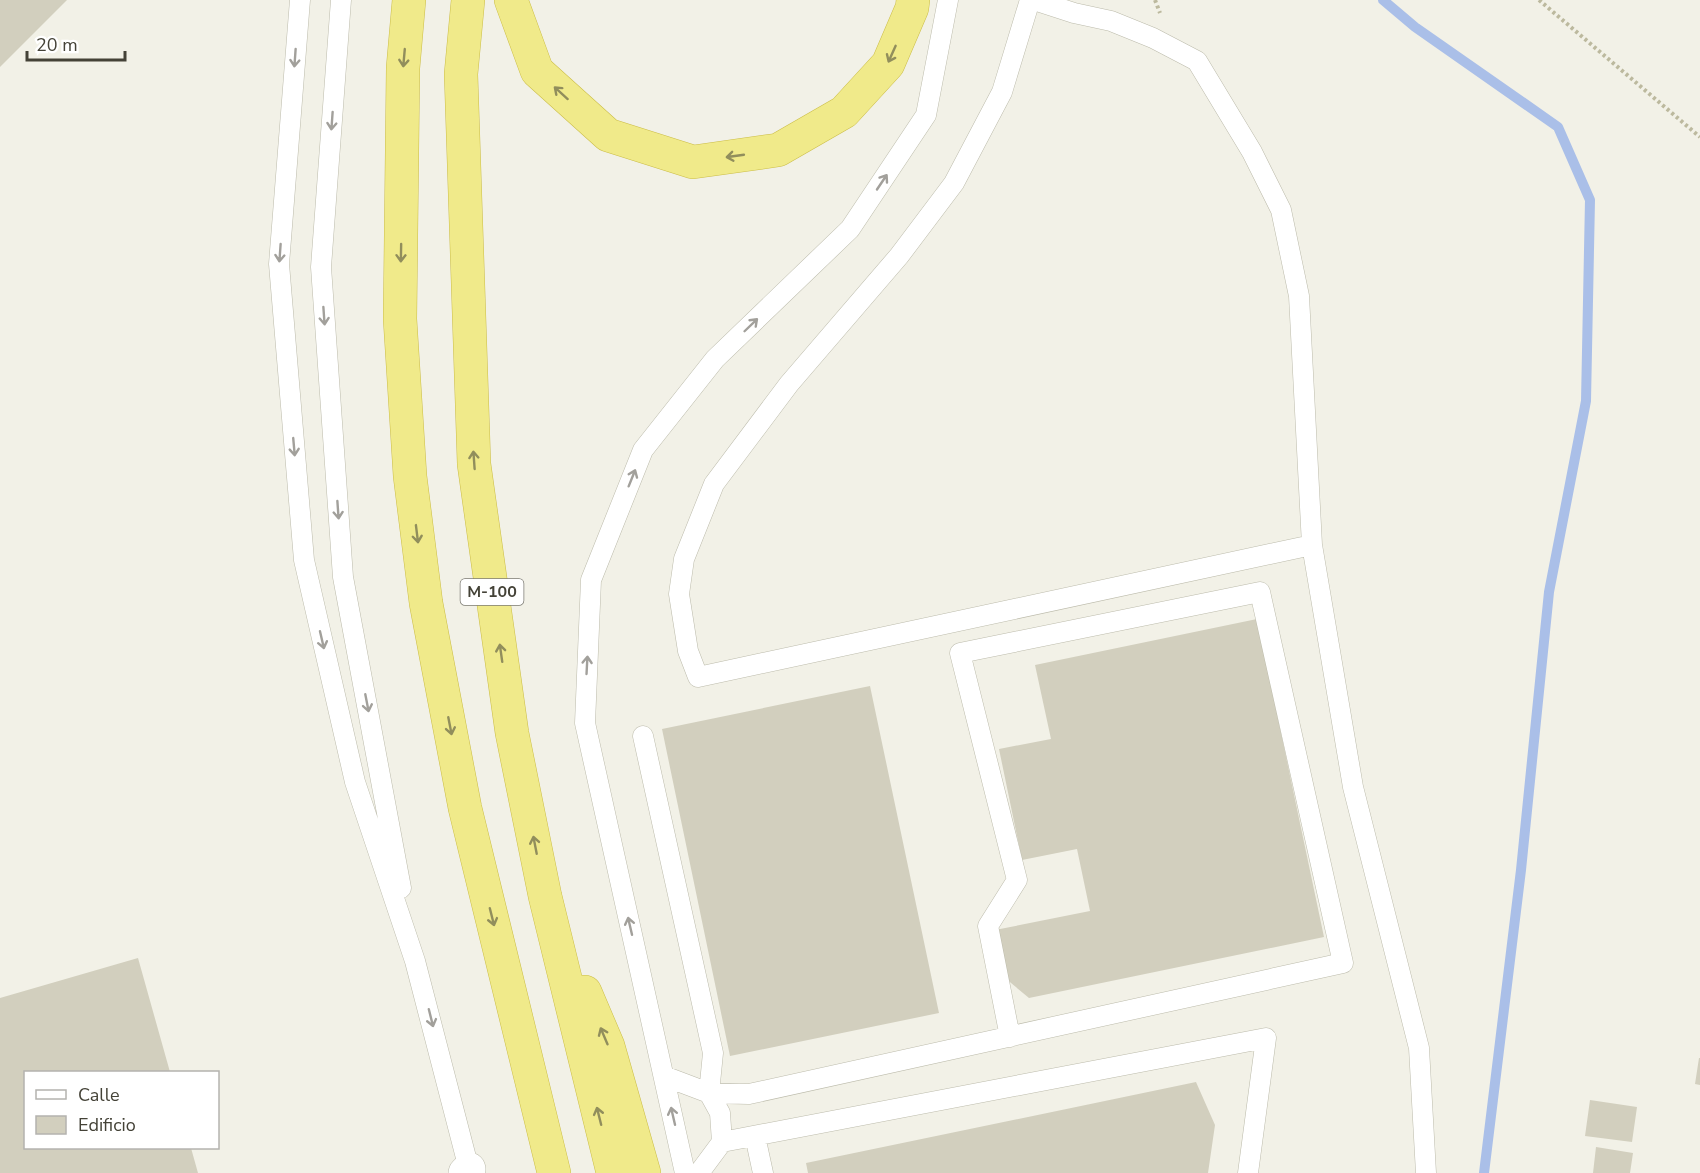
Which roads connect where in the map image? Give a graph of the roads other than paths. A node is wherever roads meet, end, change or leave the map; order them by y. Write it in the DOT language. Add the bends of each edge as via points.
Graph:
graph roads {
  1 [pos="300,0"];
  2 [pos="341,0"];
  3 [pos="409,0"];
  4 [pos="468,0"];
  5 [pos="512,0"];
  6 [pos="913,0"];
  7 [pos="948,0"];
  8 [pos="1032,0"];
  9 [pos="1312,545"];
  10 [pos="643,736"];
  11 [pos="545,896"];
  12 [pos="415,961"];
  13 [pos="1010,1037"];
  14 [pos="664,1076"];
  15 [pos="709,1093"];
  16 [pos="755,1136"];
  17 [pos="722,1142"];
  18 [pos="468,1172"];
  19 [pos="554,1173"];
  20 [pos="613,1173"];
  21 [pos="644,1173"];
  22 [pos="685,1173"];
  23 [pos="699,1173"];
  24 [pos="763,1173"];
  25 [pos="1248,1173"];
  26 [pos="1426,1173"];
  1 -- 12 [label="lane, one-way" via="279,264 304,560 355,782"];
  2 -- 12 [label="lane, one-way" via="321,267 343,577"];
  3 -- 19 [label="highway, one-way" via="403,68 400,319 410,476 426,603 465,808"];
  11 -- 4 [label="highway, M-100, one-way" via="512,733 474,465 460,75"];
  6 -- 5 [label="highway, one-way" via="888,64 844,112 778,150 693,162 608,135 537,70"];
  14 -- 7 [label="lane, one-way" via="585,723 591,580 643,450 715,359 850,229 926,116"];
  8 -- 9 [label="lane" via="1111,21 1197,61 1252,152 1281,210 1299,296"];
  8 -- 9 [label="lane" via="1002,92 954,183 899,256 789,384 714,484 684,559 679,594 688,651 698,676"];
  9 -- 26 [label="lane" via="1353,787 1419,1048"];
  10 -- 15 [label="lane" via="713,1053"];
  20 -- 11 [label="highway, M-100, one-way"];
  21 -- 11 [label="highway, one-way" via="608,1046"];
  12 -- 18 [label="lane, one-way"];
  13 -- 13 [label="lane" via="1343,963 1260,592 960,653 1017,880 988,926"];
  13 -- 15 [label="lane" via="749,1094"];
  14 -- 15 [label="lane"];
  22 -- 14 [label="lane, one-way"];
  15 -- 17 [label="lane" via="720,1113"];
  16 -- 17 [label="lane"];
  16 -- 24 [label="lane"];
  16 -- 25 [label="lane" via="1266,1038"];
  17 -- 23 [label="lane"];
}
